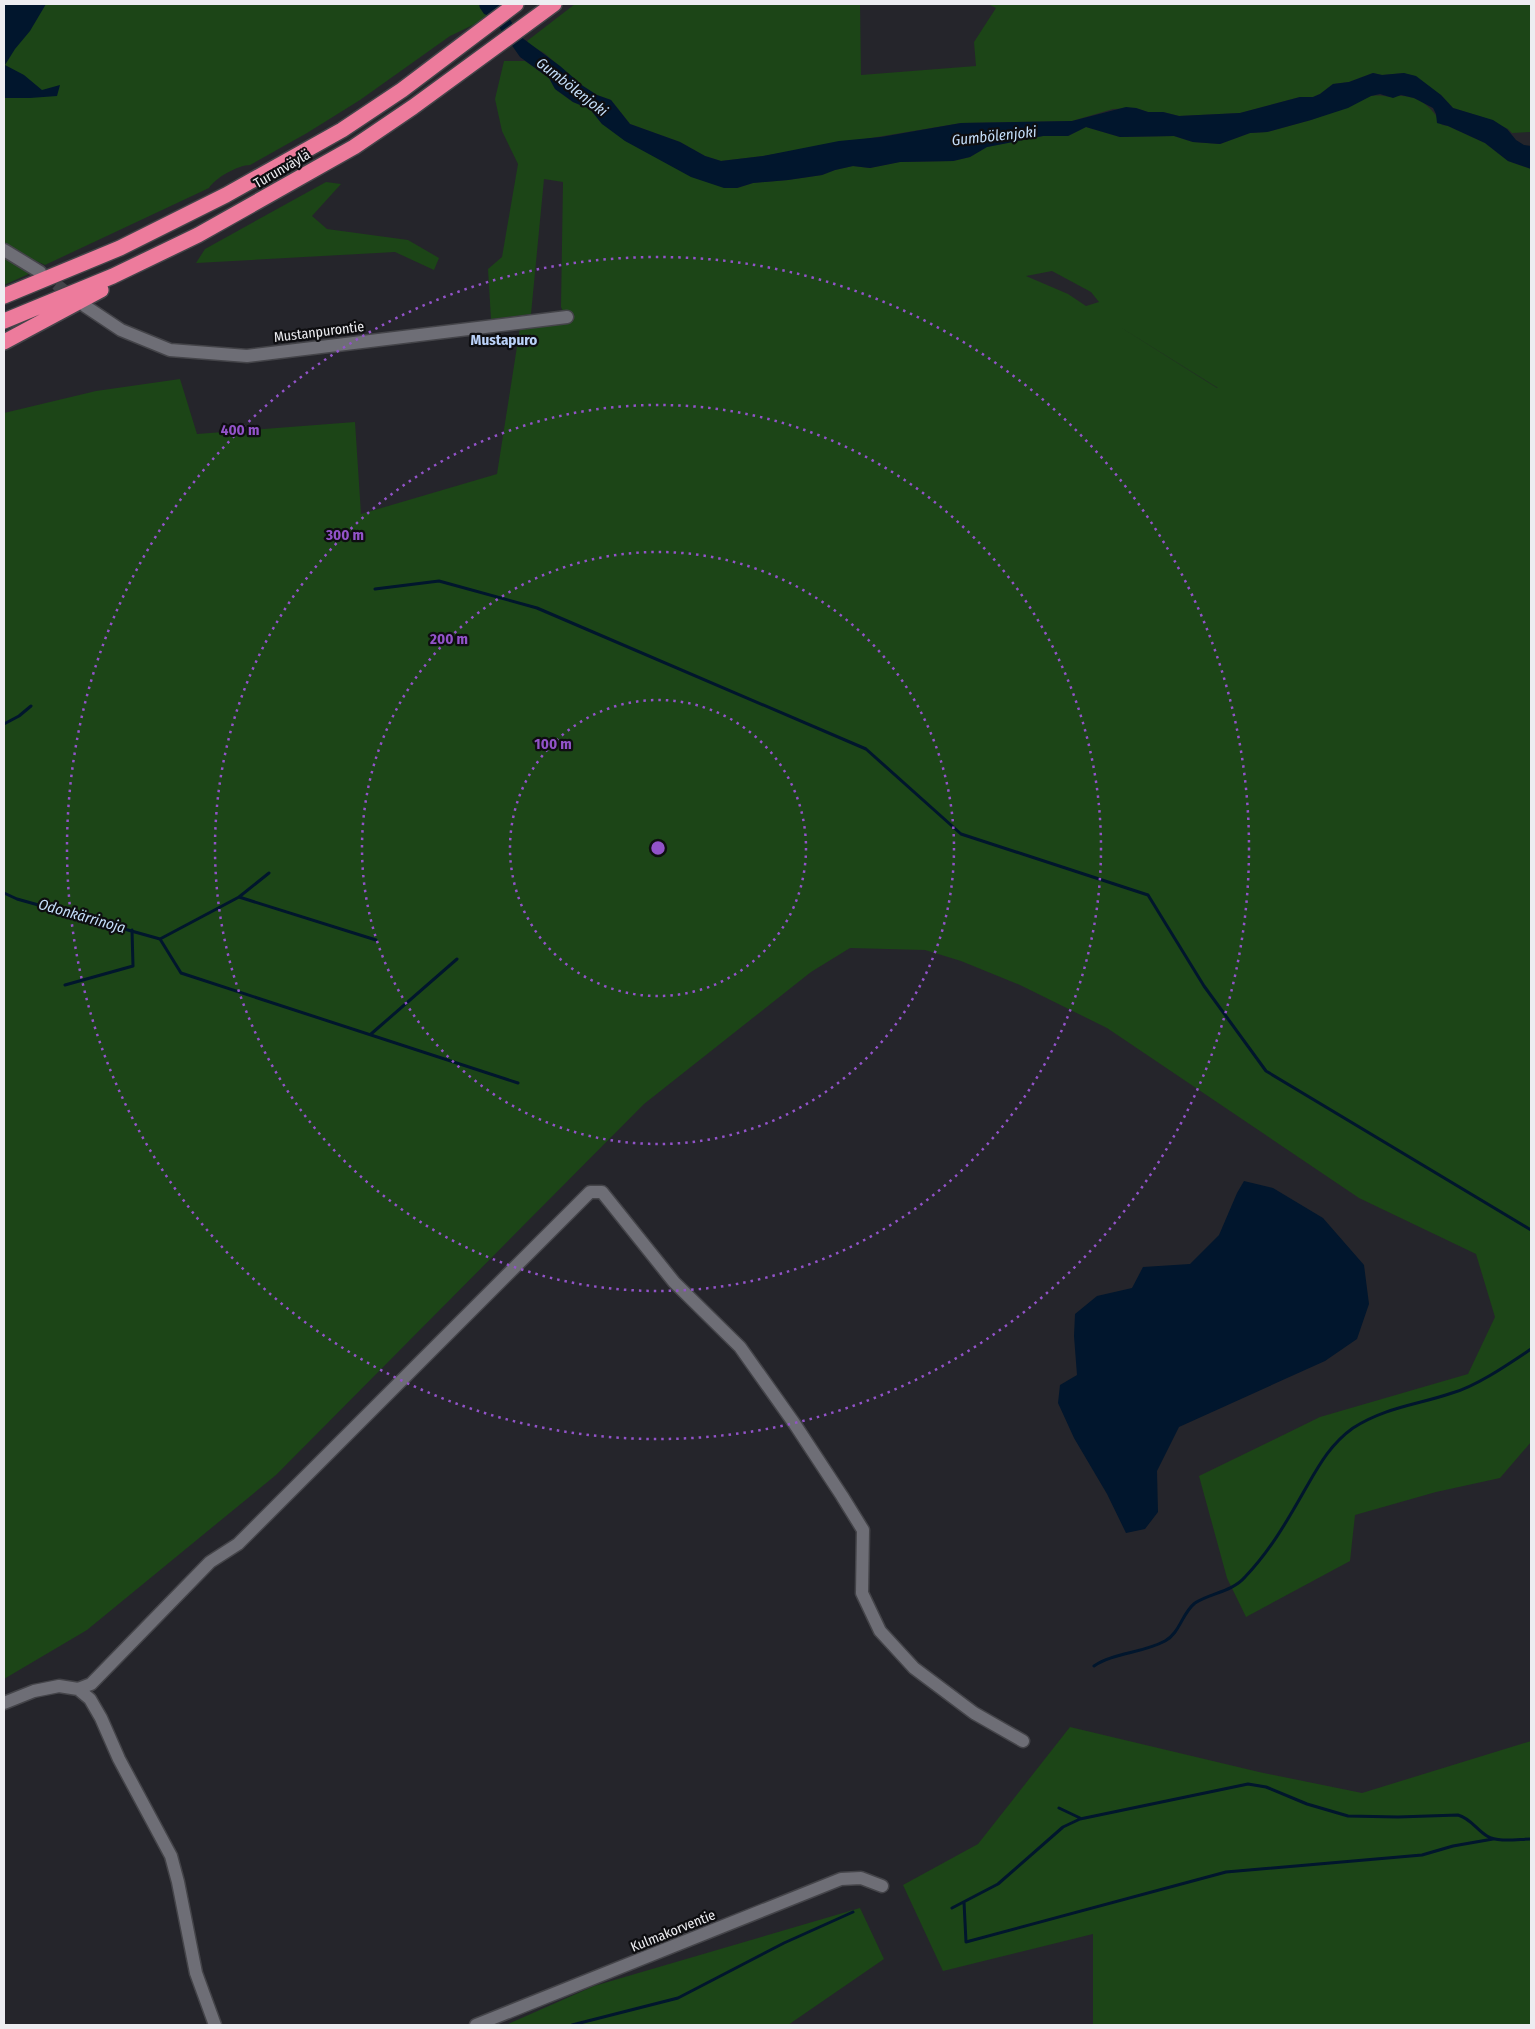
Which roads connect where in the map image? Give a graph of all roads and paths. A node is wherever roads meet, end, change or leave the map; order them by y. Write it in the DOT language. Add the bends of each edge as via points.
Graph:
graph roads {
  1 [pos="516,4"];
  2 [pos="548,8"];
  3 [pos="198,235"];
  4 [pos="4,250"];
  5 [pos="40,272"];
  6 [pos="4,296"];
  7 [pos="85,306"];
  8 [pos="567,317"];
  9 [pos="4,321"];
  10 [pos="4,342"];
  11 [pos="78,1689"];
  12 [pos="4,1703"];
  13 [pos="1023,1742"];
  14 [pos="882,1886"];
  15 [pos="214,2025"];
  16 [pos="476,2025"];
  1 -- 6 [label="highway, Turunväylä" via="402,90 342,130 226,195 120,248"];
  2 -- 3 [label="highway, Turunväylä" via="354,147"];
  3 -- 9 [label="highway, Turunväylä" via="112,276"];
  3 -- 10 [label="highway"];
  4 -- 5 [label="street"];
  7 -- 8 [label="street, Mustanpurontie" via="121,330 170,350 248,356"];
  11 -- 12 [label="street" via="59,1686 34,1691"];
  11 -- 13 [label="street" via="91,1684 210,1562 238,1544 590,1192 602,1192 674,1282 740,1347 863,1530 862,1593 880,1631 914,1668 974,1713"];
  11 -- 15 [label="street" via="90,1699 101,1718 171,1856 196,1973"];
  14 -- 16 [label="street, Kulmakorventie" via="861,1878 841,1880"];
}
